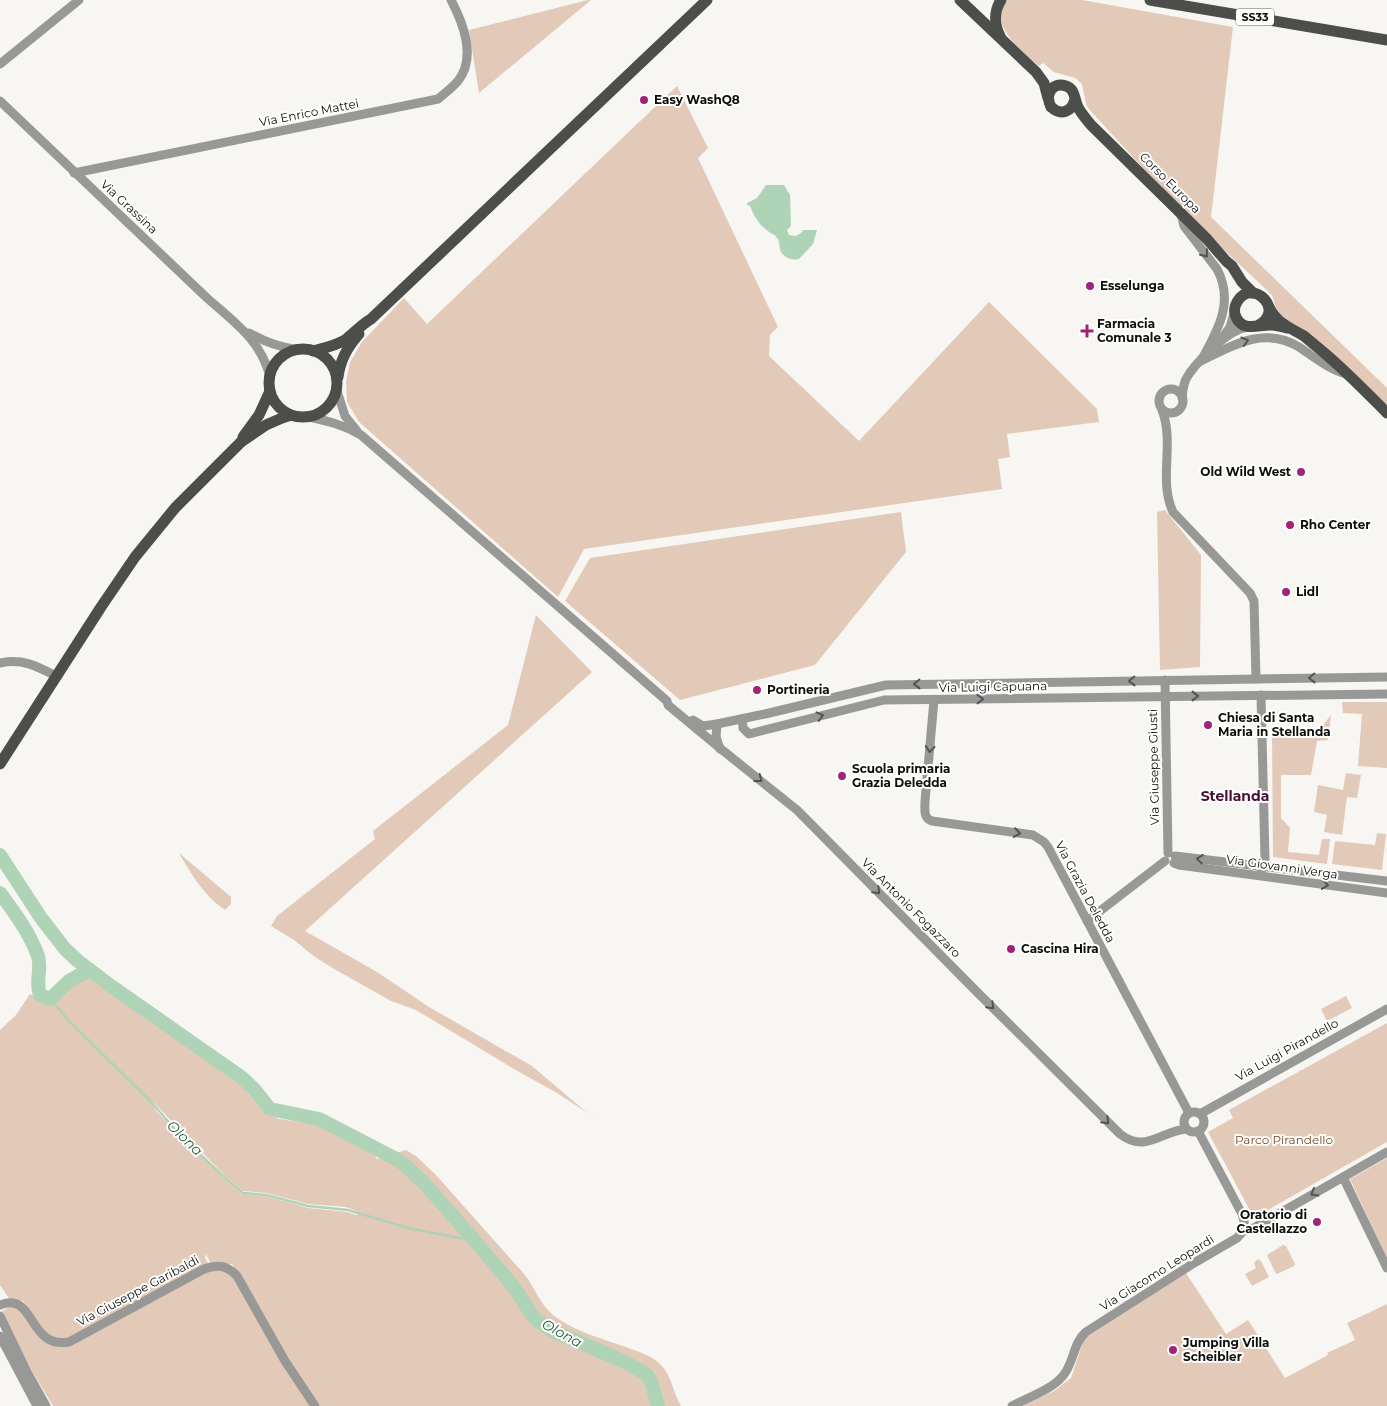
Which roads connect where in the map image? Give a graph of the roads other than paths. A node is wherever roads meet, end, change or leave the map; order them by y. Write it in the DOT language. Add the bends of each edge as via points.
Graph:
graph roads {
  1 [pos="79,0"];
  2 [pos="451,0"];
  3 [pos="706,0"];
  4 [pos="960,0"];
  5 [pos="1001,0"];
  6 [pos="1150,0"];
  7 [pos="1002,39"];
  8 [pos="1387,40"];
  9 [pos="0,64"];
  10 [pos="1036,72"];
  11 [pos="1066,86"];
  12 [pos="1048,98"];
  13 [pos="1075,99"];
  14 [pos="0,102"];
  15 [pos="1062,112"];
  16 [pos="1092,127"];
  17 [pos="74,172"];
  18 [pos="1180,212"];
  19 [pos="1226,261"];
  20 [pos="1253,293"];
  21 [pos="1236,306"];
  22 [pos="1269,307"];
  23 [pos="370,319"];
  24 [pos="1253,327"];
  25 [pos="242,329"];
  26 [pos="1290,329"];
  27 [pos="1221,341"];
  28 [pos="298,350"];
  29 [pos="314,351"];
  30 [pos="1200,361"];
  31 [pos="1189,374"];
  32 [pos="1348,374"];
  33 [pos="270,377"];
  34 [pos="337,386"];
  35 [pos="270,391"];
  36 [pos="1163,392"];
  37 [pos="1182,398"];
  38 [pos="1162,410"];
  39 [pos="1179,410"];
  40 [pos="1387,413"];
  41 [pos="291,415"];
  42 [pos="309,417"];
  43 [pos="361,435"];
  44 [pos="1168,436"];
  45 [pos="241,442"];
  46 [pos="0,663"];
  47 [pos="56,676"];
  48 [pos="1387,677"];
  49 [pos="1257,679"];
  50 [pos="1165,680"];
  51 [pos="1387,694"];
  52 [pos="1260,695"];
  53 [pos="1165,696"];
  54 [pos="934,700"];
  55 [pos="667,701"];
  56 [pos="742,719"];
  57 [pos="717,724"];
  58 [pos="720,749"];
  59 [pos="0,764"];
  60 [pos="1170,858"];
  61 [pos="1261,871"];
  62 [pos="1387,881"];
  63 [pos="1387,893"];
  64 [pos="1087,921"];
  65 [pos="1387,1009"];
  66 [pos="1188,1113"];
  67 [pos="1200,1114"];
  68 [pos="1186,1129"];
  69 [pos="1198,1132"];
  70 [pos="1387,1152"];
  71 [pos="1343,1177"];
  72 [pos="1244,1230"];
  73 [pos="1387,1268"];
  74 [pos="0,1305"];
  75 [pos="0,1316"];
  76 [pos="0,1326"];
  77 [pos="0,1336"];
  78 [pos="37,1406"];
  79 [pos="46,1406"];
  80 [pos="315,1406"];
  81 [pos="1012,1406"];
  1 -- 9 [label="street"];
  2 -- 17 [label="street, Via Enrico Mattei" via="465,32 467,56 460,79 438,99"];
  3 -- 23 [label="main road"];
  4 -- 7 [label="main road"];
  5 -- 7 [label="main road" via="996,20"];
  6 -- 8 [label="main road, SS33"];
  7 -- 10 [label="main road"];
  10 -- 11 [label="main road"];
  10 -- 12 [label="main road" via="1044,83"];
  11 -- 12 [label="main road" via="1053,88"];
  11 -- 13 [label="main road" via="1073,91"];
  12 -- 15 [label="main road" via="1051,108"];
  13 -- 15 [label="main road" via="1071,109"];
  13 -- 16 [label="main road, Corso Europa"];
  14 -- 17 [label="street, Via Grassina"];
  15 -- 16 [label="main road, Corso Europa" via="1075,115"];
  16 -- 18 [label="main road, Corso Europa"];
  17 -- 25 [label="street, Via Grassina"];
  18 -- 19 [label="main road, Corso Europa"];
  18 -- 30 [label="street, one-way" via="1184,226 1217,269 1224,294 1220,322"];
  19 -- 20 [label="main road, Corso Europa"];
  19 -- 21 [label="main road, Corso Europa" via="1237,289"];
  20 -- 21 [label="main road" via="1242,296"];
  20 -- 22 [label="main road" via="1262,296"];
  21 -- 24 [label="main road" via="1236,318"];
  21 -- 27 [label="street" via="1230,327"];
  22 -- 24 [label="main road" via="1265,321"];
  22 -- 26 [label="main road" via="1274,316"];
  23 -- 29 [label="main road" via="344,340"];
  23 -- 34 [label="main road" via="347,350 339,368"];
  24 -- 26 [label="main road" via="1271,325"];
  24 -- 27 [label="street" via="1240,329"];
  25 -- 28 [label="street, Via Grassina" via="264,342"];
  25 -- 33 [label="street, Via Grassina" via="264,358"];
  26 -- 32 [label="main road"];
  27 -- 30 [label="street"];
  28 -- 29 [label="main road"];
  28 -- 33 [label="main road" via="278,360"];
  29 -- 34 [label="main road" via="323,355 335,369"];
  30 -- 31 [label="street"];
  30 -- 32 [label="street, one-way" via="1248,339 1270,338 1289,342 1332,369"];
  31 -- 36 [label="street"];
  31 -- 37 [label="street"];
  32 -- 40 [label="main road"];
  33 -- 35 [label="main road"];
  34 -- 42 [label="main road" via="327,408"];
  34 -- 43 [label="street" via="345,416"];
  35 -- 41 [label="main road" via="274,402"];
  35 -- 45 [label="main road"];
  36 -- 37 [label="street" via="1171,389"];
  36 -- 38 [label="street" via="1158,401"];
  37 -- 39 [label="street"];
  38 -- 39 [label="street" via="1169,413"];
  38 -- 44 [label="street"];
  39 -- 44 [label="street" via="1172,420"];
  41 -- 42 [label="main road"];
  41 -- 45 [label="main road" via="266,425"];
  42 -- 43 [label="street" via="344,426"];
  43 -- 55 [label="street"];
  44 -- 49 [label="street" via="1167,479 1173,512 1254,601"];
  45 -- 47 [label="main road" via="175,508 134,557"];
  46 -- 47 [label="street" via="24,662"];
  47 -- 59 [label="main road"];
  48 -- 49 [label="street, Via Luigi Capuana, one-way"];
  49 -- 50 [label="street, Via Luigi Capuana"];
  49 -- 52 [label="street"];
  50 -- 53 [label="street, Via Giuseppe Giusti"];
  50 -- 56 [label="street, Via Luigi Capuana, one-way" via="886,685"];
  51 -- 52 [label="street, Via Luigi Capuana"];
  53 -- 52 [label="street, Via Luigi Capuana, one-way"];
  52 -- 61 [label="street" via="1265,859"];
  54 -- 53 [label="street, Via Luigi Capuana, one-way"];
  53 -- 60 [label="street, Via Giuseppe Giusti"];
  56 -- 54 [label="street, Via Luigi Capuana, one-way" via="743,728 749,734 884,700"];
  54 -- 64 [label="street, Via Grazia Deledda, one-way" via="926,818 932,822 1038,838 1048,847"];
  55 -- 57 [label="street" via="699,724"];
  55 -- 58 [label="street, Via Antonio Fogazzaro"];
  56 -- 57 [label="street, Via Luigi Capuana"];
  57 -- 58 [label="street" via="716,737"];
  58 -- 68 [label="street, Via Antonio Fogazzaro, one-way" via="797,810 1120,1134 1144,1143"];
  60 -- 61 [label="street, Via Giovanni Verga" via="1179,865"];
  60 -- 64 [label="street"];
  61 -- 62 [label="street, Via Giovanni Verga"];
  61 -- 63 [label="street, Via Giovanni Verga, one-way"];
  64 -- 66 [label="street, Via Grazia Deledda"];
  65 -- 67 [label="street, Via Luigi Pirandello"];
  66 -- 67 [label="street"];
  66 -- 68 [label="street" via="1184,1119"];
  67 -- 69 [label="street" via="1204,1124"];
  68 -- 69 [label="street"];
  69 -- 72 [label="street" via="1242,1214"];
  70 -- 71 [label="street, Via Giacomo Leopardi"];
  71 -- 72 [label="street, Via Giacomo Leopardi, one-way" via="1252,1229"];
  71 -- 73 [label="street"];
  72 -- 81 [label="street, Via Giacomo Leopardi" via="1234,1241 1086,1332 1062,1377"];
  74 -- 80 [label="street, Via Giuseppe Garibaldi" via="18,1304 48,1340 69,1342 204,1269 220,1266 230,1269"];
  75 -- 79 [label="street"];
  76 -- 79 [label="street" via="24,1376"];
  77 -- 78 [label="street"];
}
